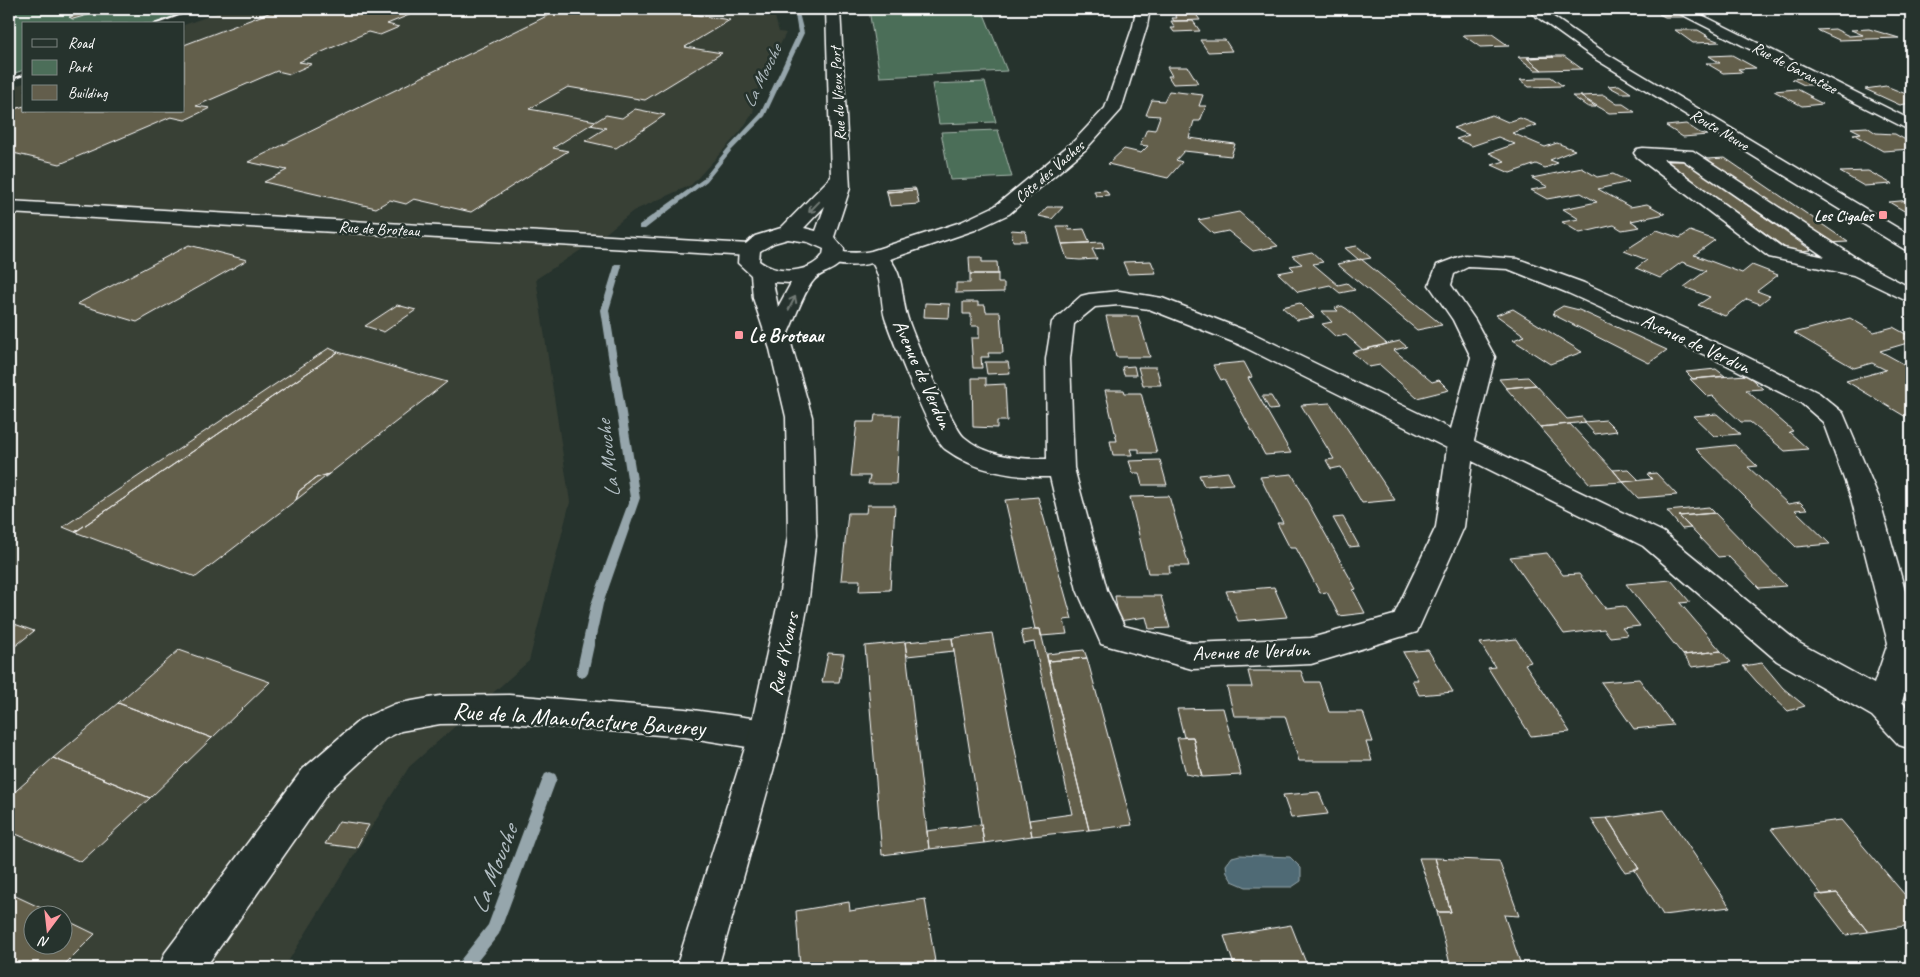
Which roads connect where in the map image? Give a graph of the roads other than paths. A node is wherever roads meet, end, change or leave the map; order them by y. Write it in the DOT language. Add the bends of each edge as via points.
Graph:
graph roads {
  1 [pos="833,9"];
  2 [pos="1143,9"];
  3 [pos="1533,9"];
  4 [pos="1678,9"];
  5 [pos="1911,126"];
  6 [pos="839,180"];
  7 [pos="9,207"];
  8 [pos="788,233"];
  9 [pos="823,239"];
  10 [pos="1911,245"];
  11 [pos="749,250"];
  12 [pos="876,256"];
  13 [pos="832,258"];
  14 [pos="1859,270"];
  15 [pos="762,273"];
  16 [pos="806,274"];
  17 [pos="1911,296"];
  18 [pos="776,332"];
  19 [pos="1460,446"];
  20 [pos="1062,468"];
  21 [pos="1884,706"];
  22 [pos="766,735"];
  23 [pos="1911,735"];
  24 [pos="180,968"];
  25 [pos="697,968"];
  1 -- 6 [label="street, Rue du Vieux Port"];
  2 -- 12 [label="street, Côte des Vaches" via="1118,100 1109,116 1080,145 1002,210 968,226"];
  3 -- 10 [label="street, Route Neuve" via="1602,57"];
  4 -- 5 [label="street, Rue de Garantèze" via="1727,30"];
  6 -- 8 [label="street, one-way"];
  6 -- 9 [label="street, Rue du Vieux Port" via="841,188"];
  7 -- 11 [label="street, Rue de Broteau"];
  8 -- 9 [label="street"];
  8 -- 11 [label="street" via="765,239"];
  9 -- 13 [label="street" via="831,244"];
  11 -- 15 [label="street" via="749,263"];
  12 -- 13 [label="street, Côte des Vaches" via="860,260"];
  12 -- 20 [label="street, Avenue de Verdun" via="888,271 896,316 953,442 985,461 1024,468"];
  13 -- 16 [label="street" via="818,270"];
  14 -- 14 [label="street" via="1687,154 1643,153 1776,253"];
  14 -- 17 [label="street"];
  15 -- 16 [label="street" via="783,276"];
  15 -- 18 [label="street, Rue d'Yvours" via="764,298"];
  18 -- 16 [label="street, one-way"];
  18 -- 22 [label="street, Rue d'Yvours" via="799,417 802,536 794,598"];
  19 -- 20 [label="street, Avenue de Verdun" via="1246,339 1154,303 1119,298 1089,301 1062,322 1058,359"];
  19 -- 20 [label="street, Avenue de Verdun" via="1450,527 1406,624 1311,651 1192,656 1112,635 1092,590"];
  19 -- 21 [label="street, Avenue de Verdun" via="1653,539 1788,652"];
  19 -- 21 [label="street, Avenue de Verdun" via="1483,357 1440,284 1445,270 1465,261 1511,263 1576,288 1810,398 1834,419 1843,439 1865,498 1904,643"];
  21 -- 23 [label="street, Avenue de Verdun"];
  22 -- 24 [label="street, Rue de la Manufacture Baverey" via="686,723 509,709 440,710 395,718 373,730 316,780"];
  22 -- 25 [label="street, Rue d'Yvours"];
}
